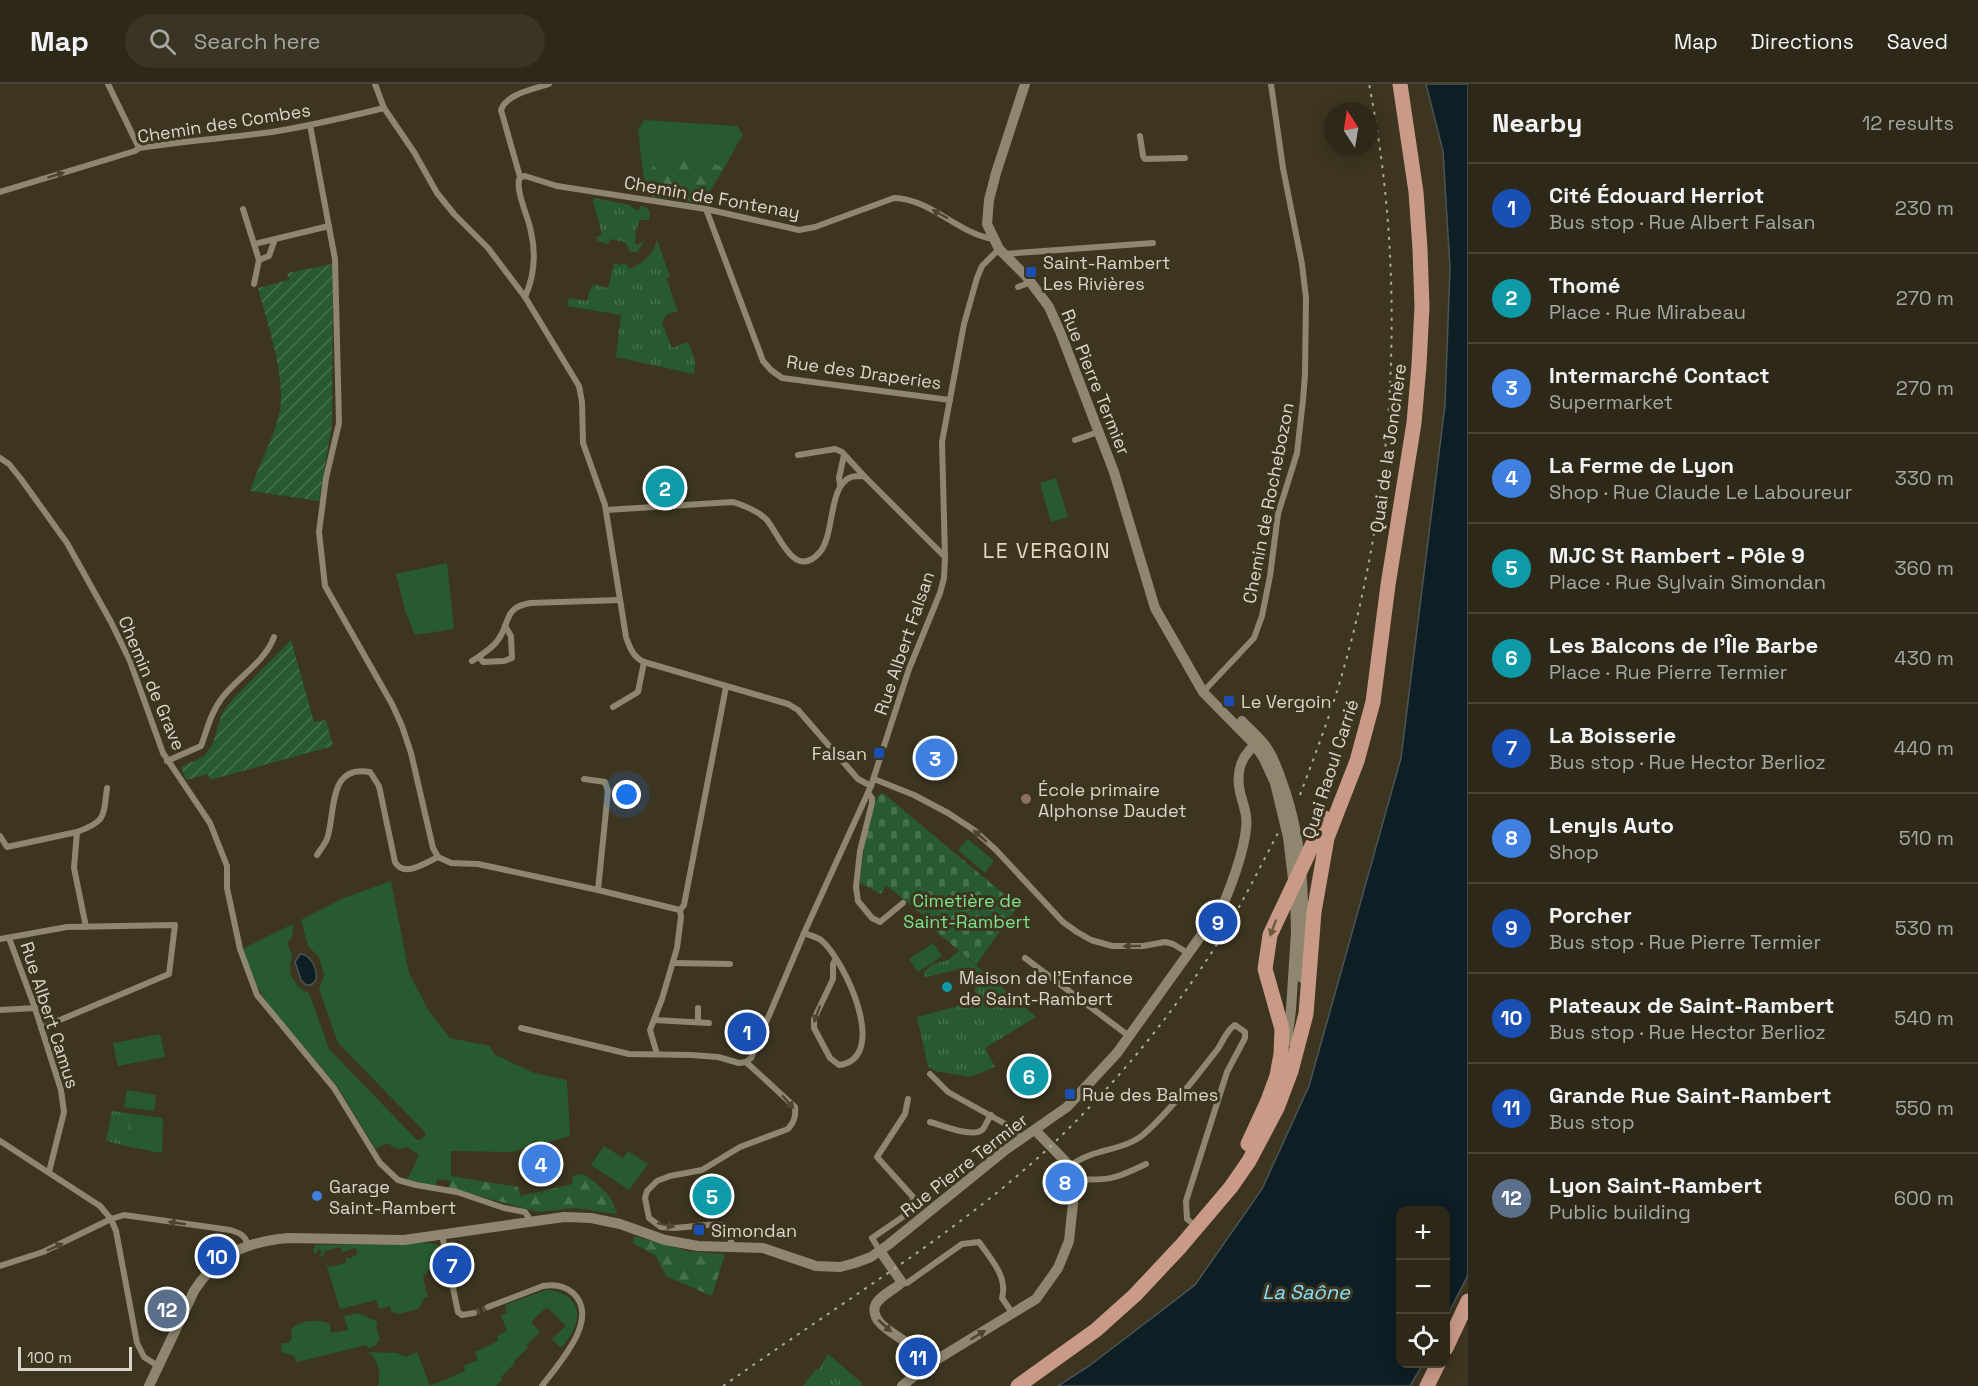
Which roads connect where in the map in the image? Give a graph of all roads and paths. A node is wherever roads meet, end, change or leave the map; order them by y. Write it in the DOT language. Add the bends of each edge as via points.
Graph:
graph roads {
  1 [pos="108,84"];
  2 [pos="375,84"];
  3 [pos="549,84"];
  4 [pos="1025,84"];
  5 [pos="1271,84"];
  6 [pos="1400,84"];
  7 [pos="384,108"];
  8 [pos="310,125"];
  9 [pos="1140,136"];
  10 [pos="139,148"];
  11 [pos="1185,158"];
  12 [pos="520,177"];
  13 [pos="0,192"];
  14 [pos="706,208"];
  15 [pos="243,209"];
  16 [pos="329,226"];
  17 [pos="275,239"];
  18 [pos="993,239"];
  19 [pos="1153,243"];
  20 [pos="254,244"];
  21 [pos="1002,252"];
  22 [pos="259,260"];
  23 [pos="1031,282"];
  24 [pos="254,284"];
  25 [pos="1018,287"];
  26 [pos="525,297"];
  27 [pos="950,400"];
  28 [pos="1098,432"];
  29 [pos="1074,440"];
  30 [pos="798,455"];
  31 [pos="844,455"];
  32 [pos="0,458"];
  33 [pos="864,476"];
  34 [pos="840,485"];
  35 [pos="606,510"];
  36 [pos="945,557"];
  37 [pos="620,600"];
  38 [pos="505,626"];
  39 [pos="274,637"];
  40 [pos="1381,638"];
  41 [pos="479,657"];
  42 [pos="472,661"];
  43 [pos="644,662"];
  44 [pos="726,687"];
  45 [pos="1206,689"];
  46 [pos="613,707"];
  47 [pos="1261,746"];
  48 [pos="167,761"];
  49 [pos="584,778"];
  50 [pos="1277,779"];
  51 [pos="873,782"];
  52 [pos="107,788"];
  53 [pos="868,793"];
  54 [pos="77,832"];
  55 [pos="0,836"];
  56 [pos="1327,838"];
  57 [pos="317,855"];
  58 [pos="438,857"];
  59 [pos="1292,868"];
  60 [pos="1303,887"];
  61 [pos="598,890"];
  62 [pos="903,903"];
  63 [pos="680,910"];
  64 [pos="880,922"];
  65 [pos="86,927"];
  66 [pos="884,930"];
  67 [pos="804,933"];
  68 [pos="9,938"];
  69 [pos="0,939"];
  70 [pos="1188,953"];
  71 [pos="1025,958"];
  72 [pos="836,960"];
  73 [pos="673,963"];
  74 [pos="730,964"];
  75 [pos="1301,985"];
  76 [pos="35,1008"];
  77 [pos="698,1008"];
  78 [pos="1284,1008"];
  79 [pos="0,1010"];
  80 [pos="654,1020"];
  81 [pos="698,1022"];
  82 [pos="709,1023"];
  83 [pos="41,1028"];
  84 [pos="522,1028"];
  85 [pos="1129,1036"];
  86 [pos="1300,1039"];
  87 [pos="657,1054"];
  88 [pos="746,1062"];
  89 [pos="930,1074"];
  90 [pos="908,1099"];
  91 [pos="991,1115"];
  92 [pos="930,1122"];
  93 [pos="1038,1133"];
  94 [pos="1023,1138"];
  95 [pos="0,1141"];
  96 [pos="1146,1164"];
  97 [pos="1067,1165"];
  98 [pos="49,1172"];
  99 [pos="1074,1179"];
  100 [pos="1208,1213"];
  101 [pos="111,1219"];
  102 [pos="531,1221"];
  103 [pos="1197,1227"];
  104 [pos="442,1235"];
  105 [pos="248,1245"];
  106 [pos="731,1247"];
  107 [pos="882,1254"];
  108 [pos="0,1266"];
  109 [pos="900,1283"];
  110 [pos="1468,1301"];
  111 [pos="488,1307"];
  112 [pos="474,1313"];
  113 [pos="1013,1314"];
  114 [pos="1450,1339"];
  115 [pos="928,1365"];
  116 [pos="158,1366"];
  117 [pos="1436,1368"];
  118 [pos="149,1386"];
  119 [pos="542,1386"];
  120 [pos="902,1386"];
  121 [pos="1018,1386"];
  122 [pos="1427,1386"];
  1 -- 10 [label="street"];
  2 -- 7 [label="street"];
  3 -- 12 [label="street" via="502,105 501,115"];
  4 -- 18 [label="street, Rue Pierre Termier" via="989,200 987,224"];
  5 -- 45 [label="street, Chemin de Rochebozon" via="1305,286 1304,392 1297,453 1278,514 1262,616 1254,638"];
  6 -- 40 [label="main road, Quai de la Jonchère" via="1416,192 1422,307 1414,423"];
  7 -- 8 [label="street, Chemin des Combes"];
  7 -- 26 [label="street" via="437,193 488,248"];
  8 -- 10 [label="street, Chemin des Combes"];
  8 -- 16 [label="street"];
  9 -- 11 [label="street" via="1145,159"];
  13 -- 10 [label="street, Chemin des Combes, one-way"];
  12 -- 14 [label="street, Chemin de Fontenay"];
  12 -- 26 [label="street" via="518,186 533,252"];
  18 -- 14 [label="street, Chemin de Fontenay, one-way" via="981,237 908,198 894,198 798,230"];
  14 -- 27 [label="street, Rue des Draperies" via="763,361 771,370 782,378"];
  15 -- 20 [label="street"];
  16 -- 17 [label="street"];
  16 -- 58 [label="street" via="335,259 339,423 319,532 321,569 324,586 402,726"];
  17 -- 20 [label="street"];
  17 -- 22 [label="street" via="269,256"];
  18 -- 21 [label="street, Rue Pierre Termier"];
  19 -- 21 [label="street"];
  20 -- 22 [label="street"];
  21 -- 23 [label="street, Rue Pierre Termier"];
  21 -- 27 [label="street, Rue Albert Falsan" via="982,266 977,278"];
  22 -- 24 [label="street"];
  23 -- 25 [label="street"];
  23 -- 28 [label="street, Rue Pierre Termier" via="1049,307"];
  26 -- 35 [label="street" via="579,386 583,443"];
  27 -- 36 [label="street, Rue Albert Falsan" via="942,442"];
  28 -- 29 [label="street"];
  28 -- 45 [label="street, Rue Pierre Termier" via="1155,608"];
  30 -- 31 [label="street" via="835,449"];
  31 -- 33 [label="street"];
  31 -- 34 [label="street"];
  32 -- 48 [label="street, Chemin de Grave" via="21,479 91,585 130,661"];
  33 -- 34 [label="street" via="850,477"];
  33 -- 36 [label="street"];
  34 -- 35 [label="street" via="824,547 815,557 803,561 790,556 766,520 733,502"];
  35 -- 37 [label="street"];
  36 -- 51 [label="street, Rue Albert Falsan" via="940,593 909,669"];
  37 -- 38 [label="street" via="522,605 511,611"];
  37 -- 43 [label="street" via="630,650"];
  38 -- 41 [label="street" via="498,640"];
  38 -- 41 [label="street" via="511,636 512,658 483,662"];
  39 -- 48 [label="street" via="270,648 222,697 201,746"];
  40 -- 56 [label="main road, Quai Raoul Carrié" via="1373,702 1360,751"];
  40 -- 78 [label="main road, Quai Raoul Carrié, one-way" via="1362,723 1344,777 1270,936 1265,969 1269,986"];
  41 -- 42 [label="street"];
  43 -- 44 [label="street"];
  43 -- 46 [label="street" via="638,692"];
  44 -- 51 [label="street" via="798,710 858,779"];
  44 -- 63 [label="street" via="694,861"];
  45 -- 47 [label="street, Rue Pierre Termier"];
  47 -- 50 [label="street, Rue Pierre Termier"];
  47 -- 70 [label="street, Rue Pierre Termier" via="1247,750 1241,767 1246,830 1232,881 1223,905"];
  48 -- 102 [label="street, Chemin de Grave" via="210,823 227,866 227,888 240,949 257,996 334,1088 380,1163 398,1180 525,1212"];
  49 -- 61 [label="street" via="605,782 608,791"];
  50 -- 59 [label="street, Rue Pierre Termier"];
  50 -- 60 [label="street, Rue Pierre Termier" via="1293,821"];
  51 -- 53 [label="street, Rue Albert Falsan"];
  70 -- 51 [label="street, one-way" via="1164,942 1135,947 1091,940 1063,922 974,830 914,795"];
  52 -- 54 [label="street" via="104,816 96,825"];
  53 -- 64 [label="street" via="873,803 860,851 856,887 858,901"];
  53 -- 67 [label="street, Rue Albert Falsan"];
  54 -- 55 [label="street" via="7,847"];
  54 -- 65 [label="street" via="74,868"];
  56 -- 60 [label="street" via="1314,883"];
  56 -- 86 [label="main road, Quai Raoul Carrié" via="1314,912 1309,987"];
  57 -- 58 [label="street" via="327,840 337,787 348,775 362,771 370,772 379,786 398,868 411,869"];
  58 -- 61 [label="street" via="451,863 478,864"];
  59 -- 60 [label="street, Rue Pierre Termier"];
  59 -- 78 [label="street, Rue Pierre Termier" via="1296,931"];
  60 -- 75 [label="street, Rue Pierre Termier"];
  61 -- 63 [label="street"];
  62 -- 64 [label="street"];
  63 -- 73 [label="street"];
  64 -- 66 [label="street"];
  65 -- 68 [label="street"];
  65 -- 83 [label="street" via="175,925 169,974"];
  67 -- 72 [label="street" via="820,939"];
  67 -- 88 [label="street, Rue Albert Falsan"];
  68 -- 69 [label="street"];
  68 -- 76 [label="street, Rue Albert Camus"];
  70 -- 85 [label="street, Rue Pierre Termier"];
  71 -- 85 [label="street"];
  72 -- 72 [label="street, one-way" via="814,1028 830,1058 839,1065 853,1060 862,1031 859,1007"];
  73 -- 74 [label="street"];
  73 -- 80 [label="street"];
  75 -- 78 [label="street, Rue Pierre Termier" via="1298,1005"];
  75 -- 86 [label="street, Rue Pierre Termier"];
  76 -- 79 [label="street"];
  76 -- 83 [label="street, Rue Albert Camus"];
  77 -- 81 [label="street"];
  78 -- 100 [label="main road, Quai Raoul Carrié" via="1277,1076 1253,1134"];
  80 -- 81 [label="street"];
  80 -- 87 [label="street" via="650,1030"];
  81 -- 82 [label="street"];
  83 -- 98 [label="street, Rue Albert Camus" via="61,1090 63,1112"];
  84 -- 87 [label="street" via="618,1052"];
  85 -- 93 [label="street, Rue Pierre Termier" via="1067,1107"];
  86 -- 100 [label="main road, Quai Raoul Carrié" via="1281,1099 1263,1138 1232,1187"];
  87 -- 88 [label="street"];
  88 -- 106 [label="street, one-way" via="795,1107 793,1123 788,1129 740,1147 702,1170 657,1181 645,1198 649,1218 661,1227 723,1225 732,1238"];
  89 -- 91 [label="street" via="948,1092"];
  90 -- 107 [label="street" via="905,1114 877,1157 913,1197 912,1208 872,1238"];
  91 -- 92 [label="street" via="977,1133"];
  91 -- 94 [label="street"];
  93 -- 94 [label="street, Rue Pierre Termier"];
  93 -- 97 [label="street"];
  94 -- 107 [label="street, Rue Pierre Termier"];
  95 -- 98 [label="street"];
  96 -- 99 [label="street" via="1112,1179"];
  97 -- 99 [label="street"];
  97 -- 103 [label="street" via="1143,1135 1235,1025 1245,1032 1245,1038 1227,1072 1186,1201 1187,1219"];
  98 -- 101 [label="street" via="100,1206"];
  99 -- 113 [label="street" via="1069,1241 1058,1268 1036,1299"];
  100 -- 103 [label="main road, Quai Raoul Carrié"];
  105 -- 101 [label="street, one-way" via="242,1234 230,1230 124,1215"];
  108 -- 101 [label="street, one-way" via="43,1252"];
  101 -- 116 [label="street" via="137,1343 144,1358"];
  102 -- 104 [label="street, Rue Pierre Termier"];
  102 -- 106 [label="street, Rue Pierre Termier" via="564,1216 591,1218 665,1240"];
  103 -- 121 [label="main road, Quai Raoul Carrié" via="1164,1266 1096,1330"];
  104 -- 105 [label="street, Rue Pierre Termier" via="404,1240 288,1238"];
  104 -- 112 [label="street" via="458,1312"];
  105 -- 116 [label="street, Rue Pierre Termier" via="222,1259 201,1280"];
  106 -- 107 [label="street, Rue Pierre Termier" via="763,1248 826,1267"];
  107 -- 109 [label="street"];
  109 -- 113 [label="street" via="907,1283 962,1244 979,1242 997,1268 1005,1287 1002,1298"];
  109 -- 115 [label="street, one-way" via="879,1300 875,1315"];
  110 -- 114 [label="main road"];
  111 -- 119 [label="street" via="552,1284 577,1297 583,1314 580,1331"];
  115 -- 113 [label="street, one-way"];
  115 -- 120 [label="street"];
  116 -- 118 [label="street, Rue Pierre Termier"];
  117 -- 122 [label="main road"];
}
